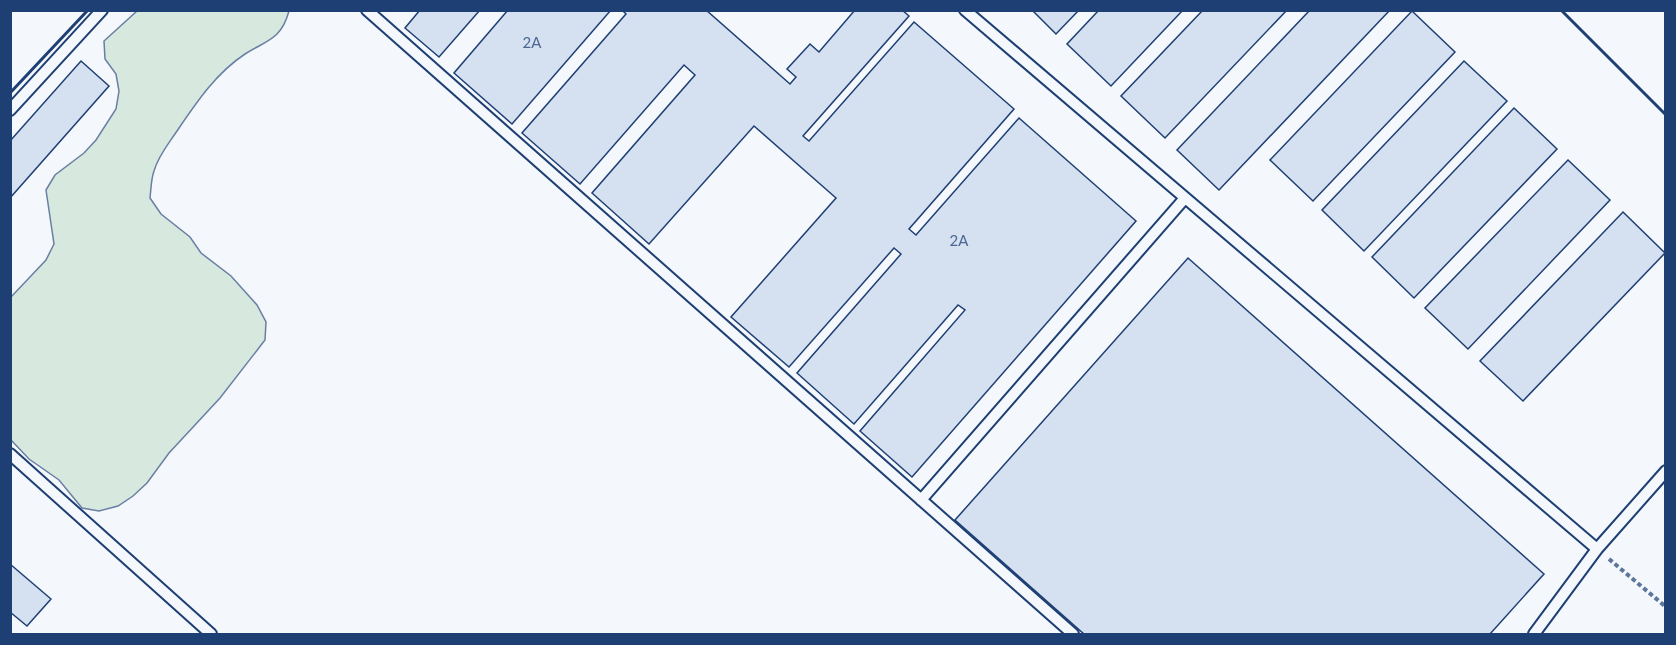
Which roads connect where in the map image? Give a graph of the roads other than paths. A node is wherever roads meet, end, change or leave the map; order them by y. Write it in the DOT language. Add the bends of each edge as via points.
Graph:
graph roads {
  1 [pos="102,10"];
  2 [pos="367,10"];
  3 [pos="964,10"];
  4 [pos="10,110"];
  5 [pos="1185,198"];
  6 [pos="10,454"];
  7 [pos="1665,471"];
  8 [pos="921,500"];
  9 [pos="1597,549"];
  10 [pos="211,634"];
  11 [pos="1073,634"];
  12 [pos="1534,634"];
  1 -- 4 [label="lane"];
  2 -- 8 [label="lane"];
  3 -- 5 [label="lane"];
  5 -- 8 [label="lane"];
  5 -- 9 [label="lane"];
  6 -- 10 [label="lane"];
  7 -- 9 [label="lane"];
  8 -- 11 [label="lane"];
  9 -- 12 [label="lane"];
}
